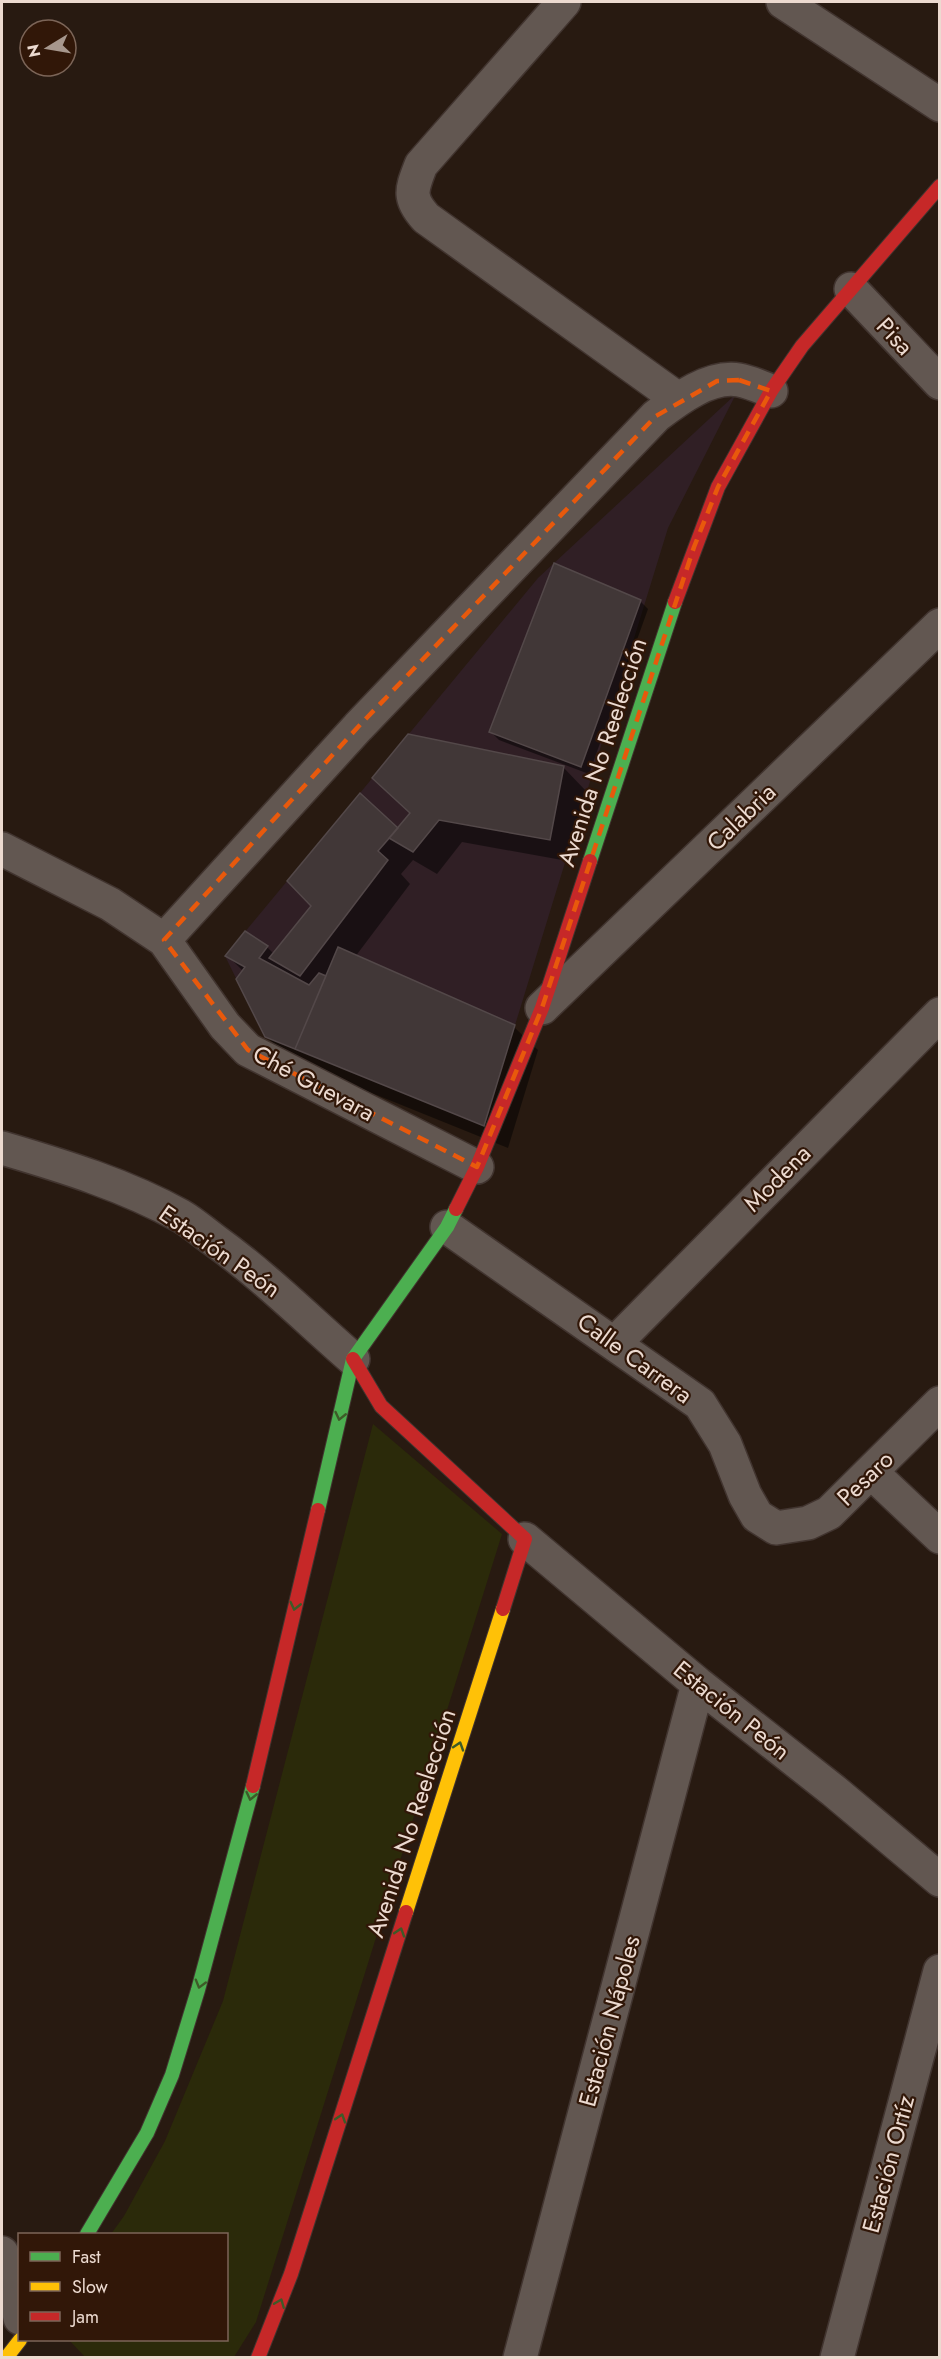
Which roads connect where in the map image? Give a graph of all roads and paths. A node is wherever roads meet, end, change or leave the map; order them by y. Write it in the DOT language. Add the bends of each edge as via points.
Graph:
graph roads {
  1 [pos="564,2"];
  2 [pos="783,2"];
  3 [pos="939,105"];
  4 [pos="939,186"];
  5 [pos="852,289"];
  6 [pos="939,383"];
  7 [pos="771,391"];
  8 [pos="678,399"];
  9 [pos="939,625"];
  10 [pos="2,849"];
  11 [pos="164,940"];
  12 [pos="542,1008"];
  13 [pos="939,1014"];
  14 [pos="2,1148"];
  15 [pos="477,1167"];
  16 [pos="447,1227"];
  17 [pos="615,1343"];
  18 [pos="353,1359"];
  19 [pos="939,1403"];
  20 [pos="872,1473"];
  21 [pos="776,1528"];
  22 [pos="939,1537"];
  23 [pos="525,1539"];
  24 [pos="698,1684"];
  25 [pos="939,1880"];
  26 [pos="939,1971"];
  27 [pos="88,2233"];
  28 [pos="2,2253"];
  29 [pos="18,2308"];
  30 [pos="20,2341"];
  31 [pos="21,2341"];
  32 [pos="6,2358"];
  33 [pos="27,2358"];
  34 [pos="258,2358"];
  35 [pos="520,2358"];
  36 [pos="837,2358"];
  1 -- 8 [label="street" via="421,165 411,191 415,206 426,218"];
  2 -- 3 [label="street"];
  4 -- 5 [label="street, Avenida No Reelección"];
  5 -- 6 [label="street, Pisa"];
  5 -- 7 [label="street, Avenida No Reelección" via="802,346"];
  7 -- 8 [label="street" via="739,380 717,381"];
  7 -- 12 [label="street, Avenida No Reelección" via="718,487 694,548"];
  8 -- 11 [label="street" via="656,416 358,727"];
  9 -- 12 [label="street, Calabria"];
  10 -- 11 [label="street, Ché Guevara" via="110,904"];
  11 -- 15 [label="street, Ché Guevara" via="225,1026 248,1050"];
  12 -- 15 [label="street, Avenida No Reelección"];
  13 -- 17 [label="street, Modena"];
  14 -- 18 [label="street, Estación Peón" via="121,1187 182,1217 238,1257"];
  15 -- 16 [label="street, Avenida No Reelección"];
  16 -- 17 [label="street, Calle Carrera"];
  16 -- 18 [label="street, Avenida No Reelección"];
  17 -- 21 [label="street, Calle Carrera" via="700,1404 725,1444 757,1516"];
  18 -- 23 [label="street" via="381,1406"];
  18 -- 27 [label="street, Avenida No Reelección, one-way" via="248,1806 195,2001 172,2075 147,2133"];
  19 -- 20 [label="street, Pesaro"];
  20 -- 21 [label="street, Pesaro" via="829,1513 808,1523"];
  20 -- 22 [label="street"];
  23 -- 24 [label="street, Estación Peón"];
  34 -- 23 [label="street, Avenida No Reelección, one-way" via="291,2274"];
  24 -- 25 [label="street, Estación Peón"];
  24 -- 35 [label="street, Estación Nápoles"];
  26 -- 36 [label="street, Estación Ortíz"];
  28 -- 29 [label="street"];
  30 -- 32 [label="street"];
  31 -- 33 [label="street"];
}
